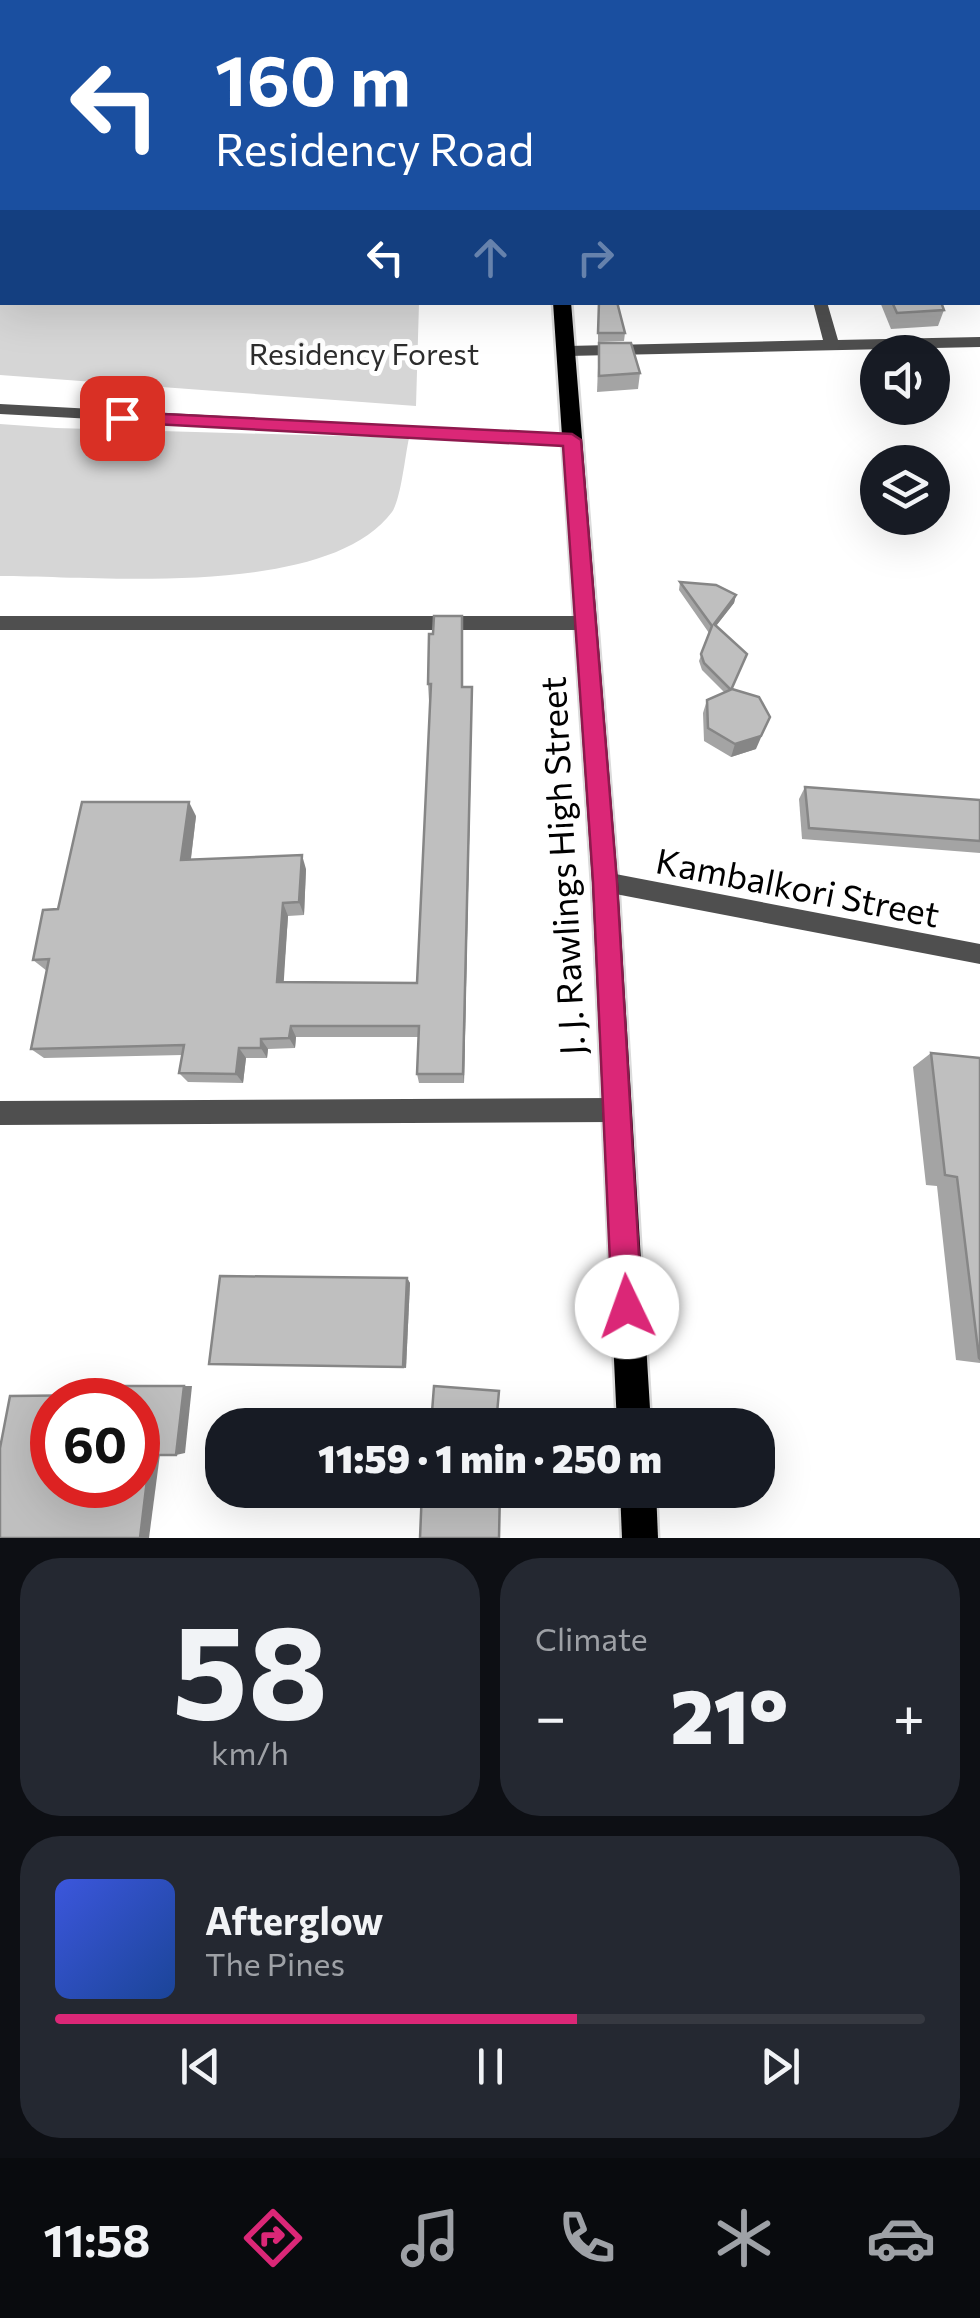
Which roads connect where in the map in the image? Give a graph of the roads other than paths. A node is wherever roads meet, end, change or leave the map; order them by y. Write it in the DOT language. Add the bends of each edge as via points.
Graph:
graph roads {
  1 [pos="562,305"];
  2 [pos="821,305"];
  3 [pos="980,342"];
  4 [pos="832,347"];
  5 [pos="567,351"];
  6 [pos="0,410"];
  7 [pos="572,440"];
  8 [pos="0,623"];
  9 [pos="586,623"];
  10 [pos="605,882"];
  11 [pos="980,954"];
  12 [pos="615,1110"];
  13 [pos="0,1113"];
  14 [pos="633,1408"];
  15 [pos="639,1508"];
  16 [pos="640,1538"];
  1 -- 5 [label="main road, J. J. Rawlings High Street"];
  2 -- 4 [label="street"];
  3 -- 4 [label="street"];
  4 -- 5 [label="street"];
  5 -- 7 [label="main road, J. J. Rawlings High Street"];
  6 -- 7 [label="lane"];
  7 -- 9 [label="main road, J. J. Rawlings High Street"];
  8 -- 9 [label="street"];
  9 -- 10 [label="main road, J. J. Rawlings High Street"];
  10 -- 11 [label="street, Kambalkori Street"];
  10 -- 12 [label="main road, J. J. Rawlings High Street"];
  12 -- 13 [label="street"];
  12 -- 14 [label="main road, J. J. Rawlings High Street"];
  15 -- 16 [label="main road"];
}
